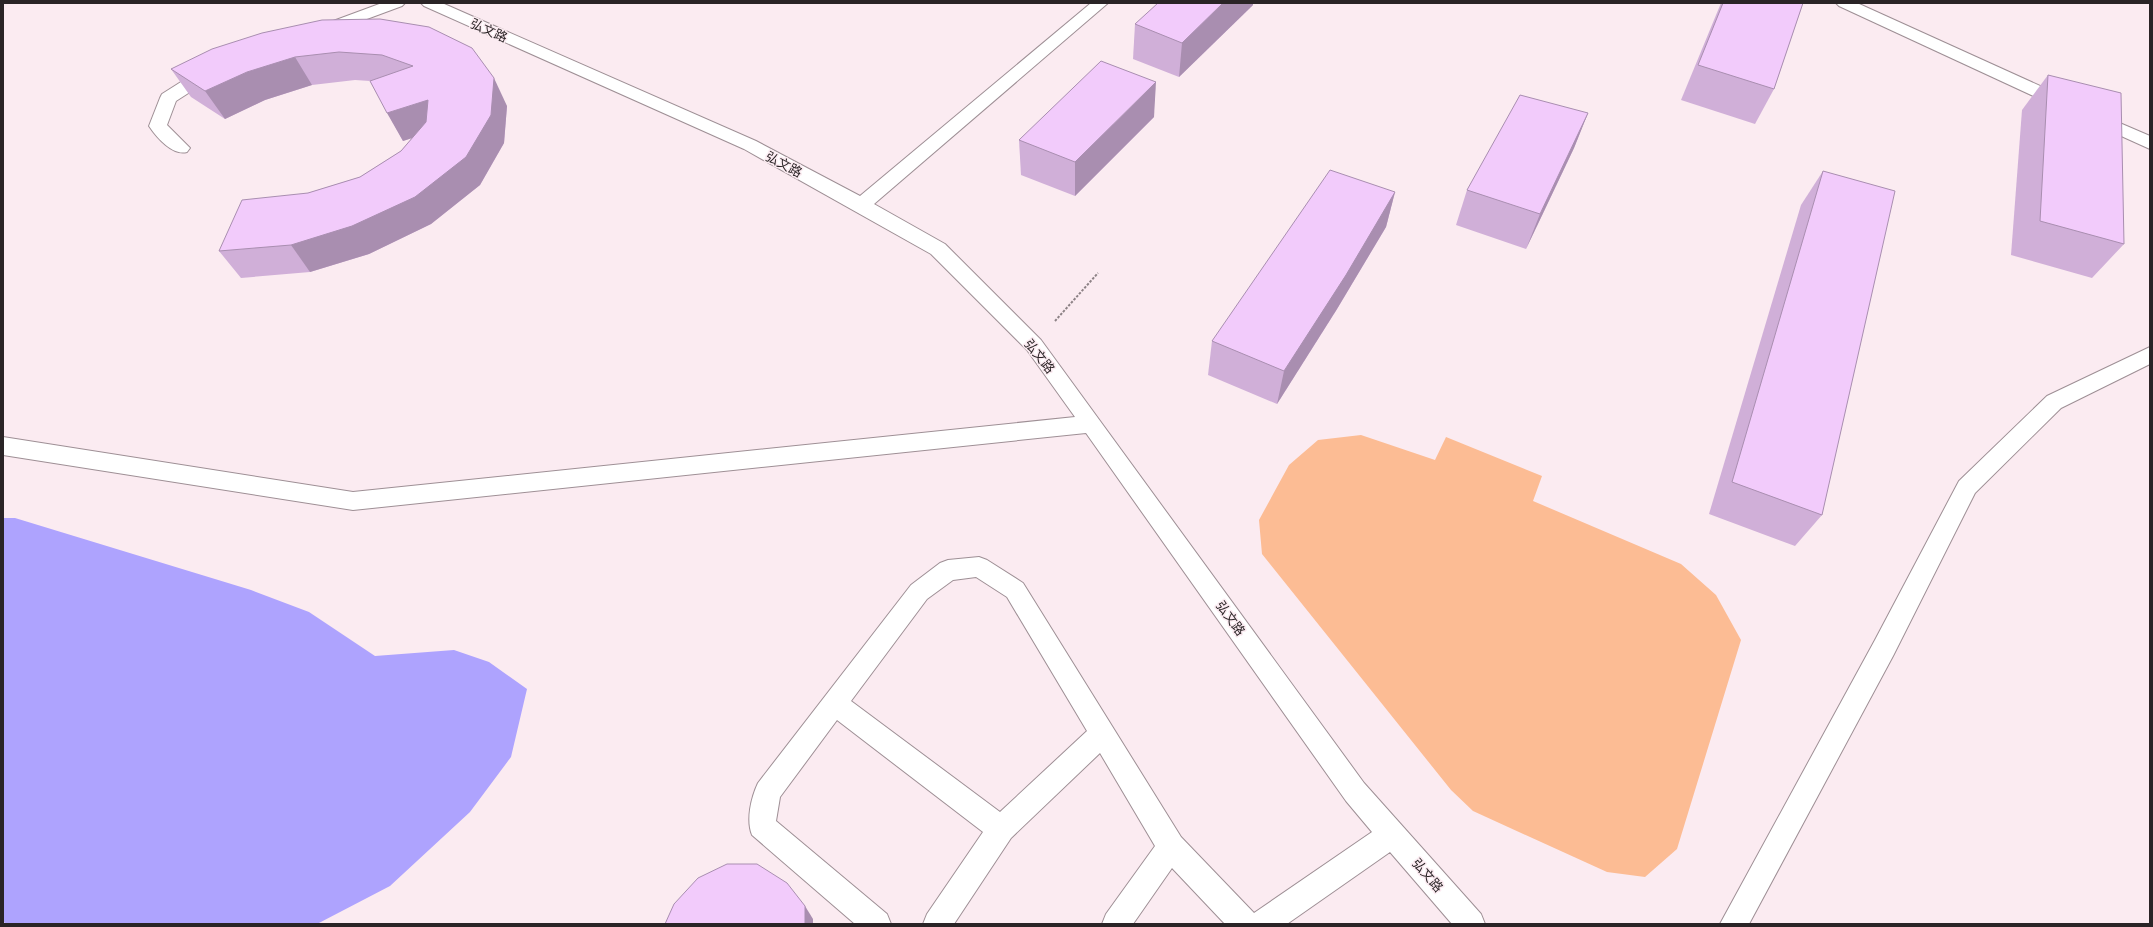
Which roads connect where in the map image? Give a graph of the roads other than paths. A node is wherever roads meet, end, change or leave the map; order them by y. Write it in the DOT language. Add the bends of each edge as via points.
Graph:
graph roads {
  1 [pos="397,3"];
  2 [pos="429,3"];
  3 [pos="1100,3"];
  4 [pos="1844,3"];
  5 [pos="460,8"];
  6 [pos="308,36"];
  7 [pos="226,65"];
  8 [pos="2150,143"];
  9 [pos="181,148"];
  10 [pos="862,205"];
  11 [pos="2150,355"];
  12 [pos="1092,424"];
  13 [pos="3,446"];
  14 [pos="834,703"];
  15 [pos="1102,734"];
  16 [pos="1001,829"];
  17 [pos="1392,834"];
  18 [pos="1170,847"];
  19 [pos="877,924"];
  20 [pos="937,924"];
  21 [pos="1116,924"];
  22 [pos="1244,924"];
  23 [pos="1263,924"];
  24 [pos="1471,924"];
  25 [pos="1734,924"];
  1 -- 6 [label="street"];
  2 -- 5 [label="street, 弘文路"];
  3 -- 10 [label="street"];
  4 -- 8 [label="street"];
  5 -- 10 [label="street, 弘文路" via="750,145"];
  7 -- 9 [label="street" via="211,71 168,98 158,126"];
  10 -- 12 [label="street, 弘文路" via="938,249 1034,345"];
  11 -- 25 [label="street" via="2054,402 1967,487 1884,648"];
  12 -- 13 [label="street" via="353,502"];
  12 -- 17 [label="street, 弘文路" via="1355,792"];
  14 -- 15 [label="street" via="919,592 948,570 979,567 1015,590"];
  14 -- 16 [label="street"];
  14 -- 19 [label="street" via="767,792 762,826"];
  15 -- 16 [label="street"];
  15 -- 18 [label="street"];
  16 -- 20 [label="street"];
  17 -- 23 [label="street"];
  17 -- 24 [label="street, 弘文路"];
  18 -- 21 [label="street"];
  18 -- 22 [label="street"];
}
